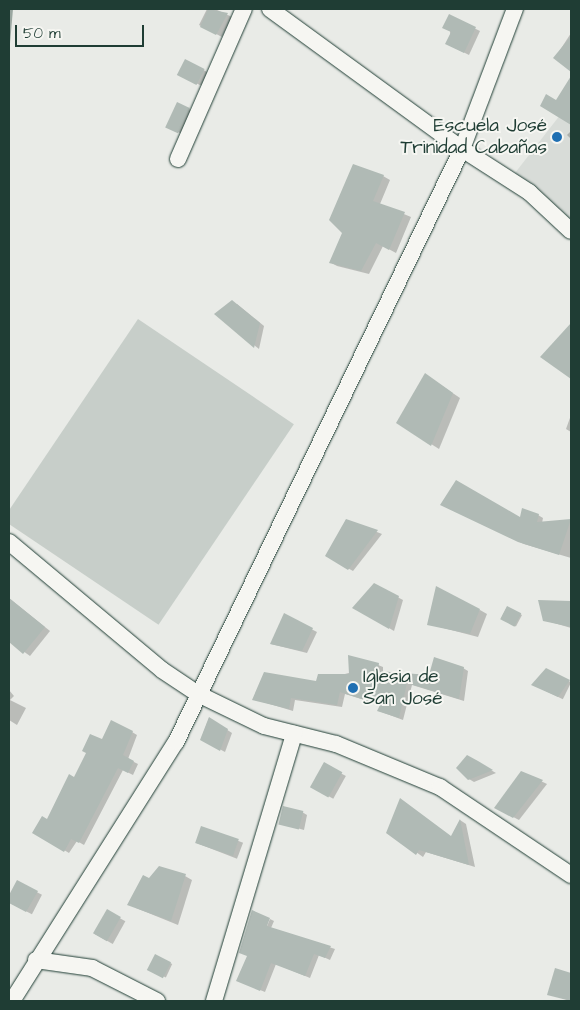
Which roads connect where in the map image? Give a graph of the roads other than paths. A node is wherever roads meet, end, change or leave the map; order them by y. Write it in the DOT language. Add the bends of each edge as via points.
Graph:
graph roads {
  1 [pos="244,9"];
  2 [pos="270,9"];
  3 [pos="515,9"];
  4 [pos="462,149"];
  5 [pos="178,159"];
  6 [pos="571,231"];
  7 [pos="9,542"];
  8 [pos="198,694"];
  9 [pos="294,734"];
  10 [pos="571,875"];
  11 [pos="36,960"];
  12 [pos="12,1001"];
  13 [pos="157,1001"];
  14 [pos="214,1001"];
  1 -- 5 [label="street"];
  2 -- 4 [label="street"];
  3 -- 4 [label="street"];
  4 -- 6 [label="street" via="529,192"];
  4 -- 8 [label="street"];
  7 -- 8 [label="street" via="162,670"];
  8 -- 9 [label="street" via="264,726"];
  8 -- 11 [label="street" via="176,742 99,868"];
  9 -- 10 [label="street" via="336,744 440,787"];
  9 -- 14 [label="street"];
  11 -- 12 [label="street"];
  11 -- 13 [label="street" via="92,968"];
}
